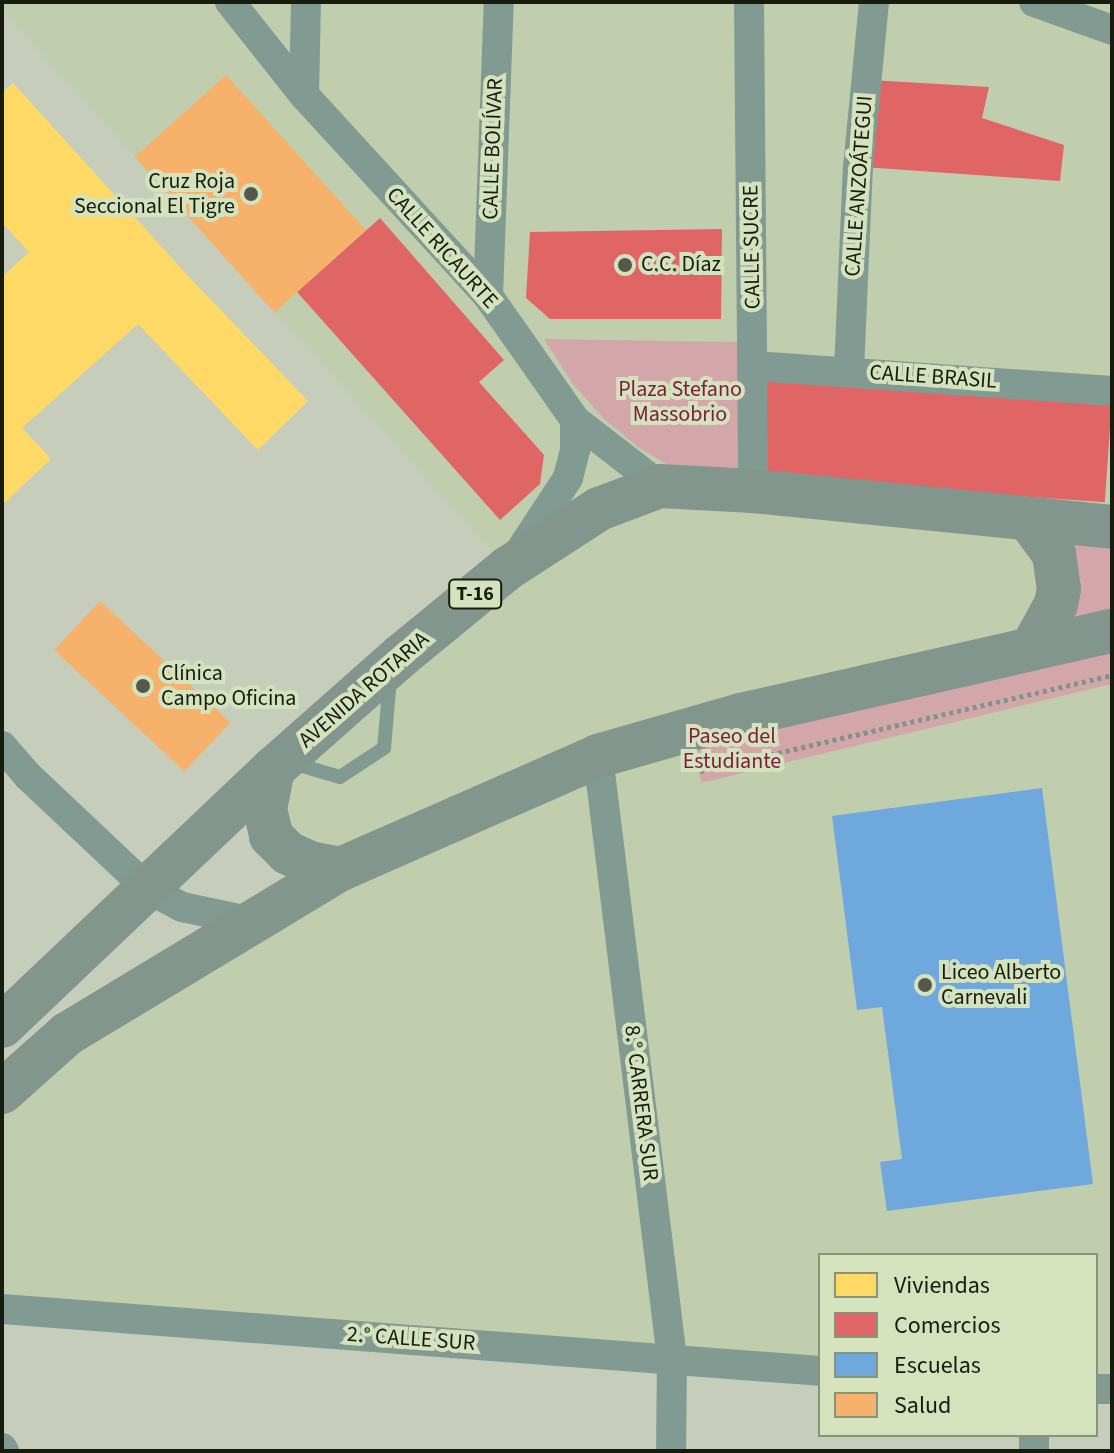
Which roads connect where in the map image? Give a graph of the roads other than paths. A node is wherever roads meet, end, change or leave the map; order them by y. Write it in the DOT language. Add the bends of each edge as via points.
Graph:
graph roads {
  1 [pos="230,2"];
  2 [pos="306,2"];
  3 [pos="499,2"];
  4 [pos="749,2"];
  5 [pos="874,2"];
  6 [pos="1034,2"];
  7 [pos="1112,30"];
  8 [pos="304,95"];
  9 [pos="488,296"];
  10 [pos="754,366"];
  11 [pos="849,371"];
  12 [pos="1112,391"];
  13 [pos="575,420"];
  14 [pos="660,486"];
  15 [pos="753,491"];
  16 [pos="1030,521"];
  17 [pos="1112,527"];
  18 [pos="508,568"];
  19 [pos="1112,631"];
  20 [pos="1033,646"];
  21 [pos="390,667"];
  22 [pos="2,746"];
  23 [pos="598,756"];
  24 [pos="278,765"];
  25 [pos="341,869"];
  26 [pos="148,889"];
  27 [pos="254,922"];
  28 [pos="2,1026"];
  29 [pos="2,1092"];
  30 [pos="2,1309"];
  31 [pos="672,1359"];
  32 [pos="818,1371"];
  33 [pos="671,1451"];
  1 -- 8 [label="street, CALLE RICAURTE"];
  2 -- 8 [label="street"];
  3 -- 9 [label="street, CALLE BOLÍVAR"];
  4 -- 10 [label="street, CALLE SUCRE"];
  5 -- 11 [label="street, CALLE ANZOÁTEGUI" via="858,168"];
  6 -- 7 [label="street"];
  8 -- 9 [label="street, CALLE RICAURTE"];
  9 -- 13 [label="street, CALLE RICAURTE"];
  10 -- 11 [label="street, CALLE BRASIL"];
  10 -- 15 [label="street, CALLE SUCRE"];
  11 -- 12 [label="street, CALLE BRASIL"];
  13 -- 14 [label="street, CALLE RICAURTE"];
  13 -- 18 [label="street" via="568,478"];
  14 -- 15 [label="highway, AVENIDA ROTARIA / T-16"];
  14 -- 18 [label="highway, AVENIDA ROTARIA / T-16" via="599,509"];
  15 -- 16 [label="highway, AVENIDA ROTARIA / T-16"];
  16 -- 17 [label="highway, T-16"];
  16 -- 20 [label="highway" via="1054,554 1059,589"];
  18 -- 21 [label="highway, AVENIDA ROTARIA / T-16"];
  19 -- 20 [label="highway"];
  20 -- 23 [label="highway" via="741,715"];
  21 -- 24 [label="highway, AVENIDA ROTARIA / T-16"];
  21 -- 24 [label="lane" via="384,748 340,777"];
  22 -- 26 [label="street"];
  23 -- 25 [label="highway"];
  23 -- 31 [label="street, 8.° CARRERA SUR"];
  24 -- 25 [label="highway" via="265,809 271,836 288,853"];
  24 -- 26 [label="highway, AVENIDA ROTARIA / T-16"];
  25 -- 27 [label="highway"];
  26 -- 27 [label="street" via="182,907"];
  26 -- 28 [label="highway, AVENIDA ROTARIA / T-16"];
  27 -- 29 [label="highway" via="67,1034"];
  30 -- 31 [label="street, 2.° CALLE SUR"];
  31 -- 32 [label="street, 2.° CALLE SUR"];
  31 -- 33 [label="street, 8.° CARRERA SUR"];
}
